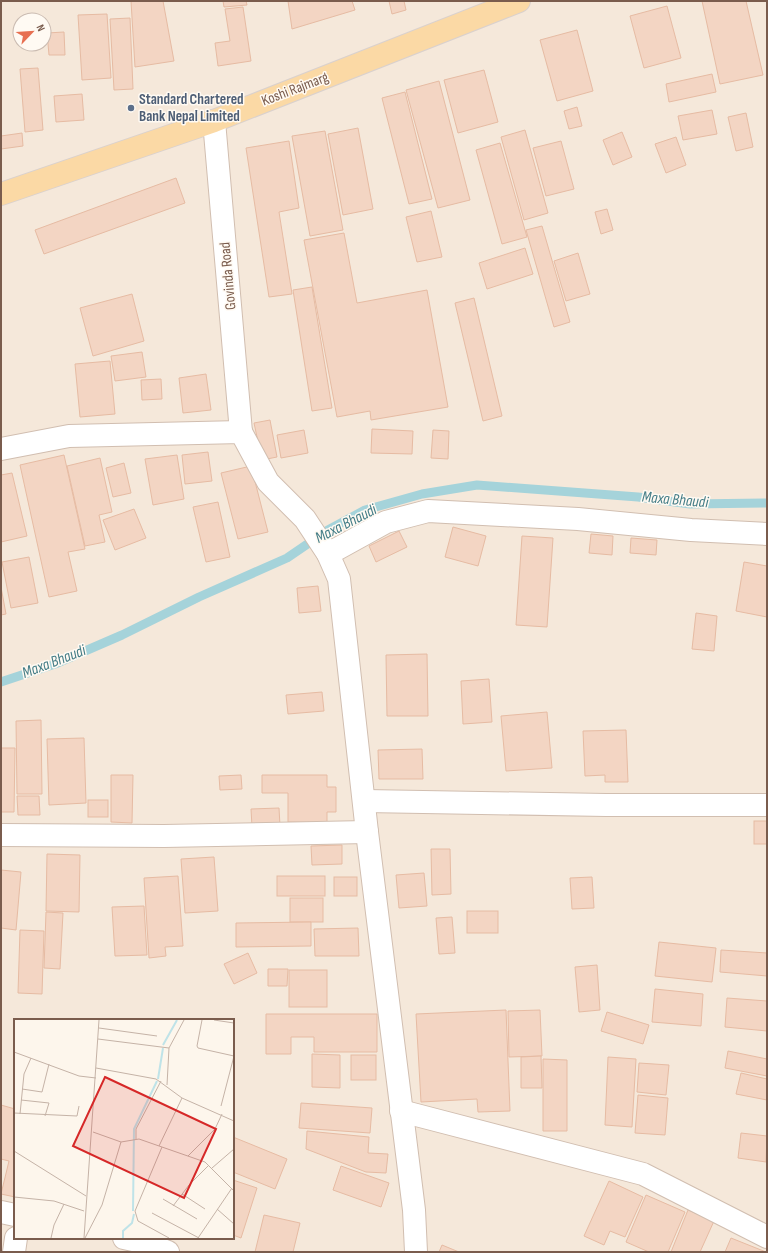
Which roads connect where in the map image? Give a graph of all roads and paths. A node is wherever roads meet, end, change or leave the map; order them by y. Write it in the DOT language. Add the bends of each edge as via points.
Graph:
graph roads {
  1 [pos="518,1"];
  2 [pos="214,121"];
  3 [pos="1,194"];
  4 [pos="241,432"];
  5 [pos="1,449"];
  6 [pos="767,534"];
  7 [pos="328,554"];
  8 [pos="365,801"];
  9 [pos="767,805"];
  10 [pos="367,832"];
  11 [pos="1,835"];
  12 [pos="401,1111"];
  13 [pos="1,1212"];
  14 [pos="14,1215"];
  15 [pos="767,1237"];
  16 [pos="16,1239"];
  17 [pos="128,1239"];
  18 [pos="14,1252"];
  19 [pos="168,1252"];
  20 [pos="416,1252"];
  1 -- 2 [label="main road, Koshi Rajmarg"];
  2 -- 3 [label="main road, Koshi Rajmarg"];
  2 -- 4 [label="street, Govinda Road"];
  4 -- 5 [label="street" via="69,436"];
  4 -- 7 [label="street, Govinda Road" via="268,482 305,519"];
  6 -- 7 [label="street" via="691,530 578,519 428,511 386,522"];
  7 -- 8 [label="street, Govinda Road" via="339,579"];
  8 -- 9 [label="street"];
  8 -- 10 [label="street, Govinda Road"];
  10 -- 11 [label="street" via="164,836"];
  10 -- 12 [label="street, Govinda Road"];
  12 -- 15 [label="street" via="643,1174"];
  12 -- 20 [label="street, Govinda Road" via="414,1210"];
  13 -- 14 [label="street"];
  16 -- 18 [label="street"];
  17 -- 19 [label="street"];
}
